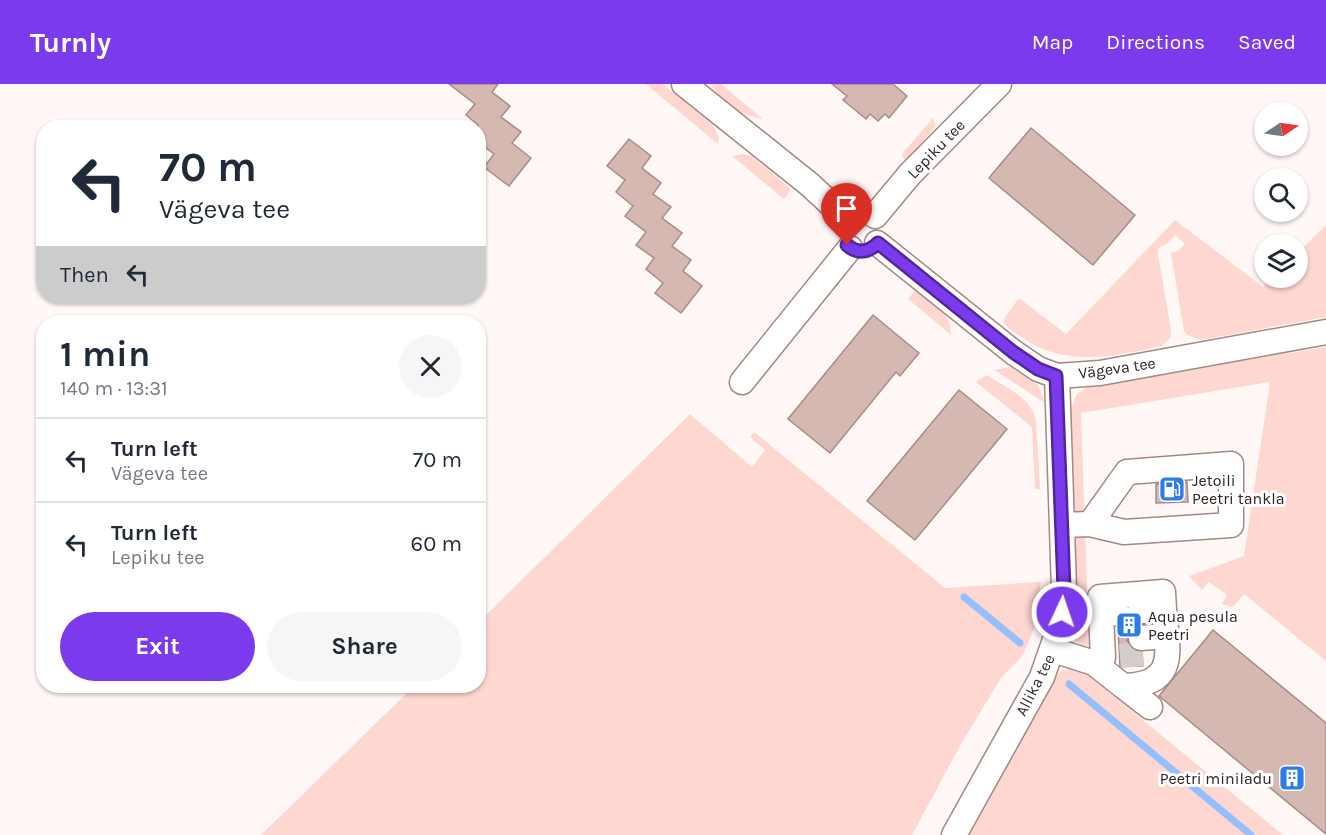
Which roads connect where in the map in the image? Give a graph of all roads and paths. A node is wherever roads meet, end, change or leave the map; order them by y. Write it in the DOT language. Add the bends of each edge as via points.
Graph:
graph roads {
  1 [pos="684,84"];
  2 [pos="999,84"];
  3 [pos="875,216"];
  4 [pos="846,218"];
  5 [pos="878,243"];
  6 [pos="850,248"];
  7 [pos="1326,332"];
  8 [pos="1056,376"];
  9 [pos="742,382"];
  10 [pos="1090,524"];
  11 [pos="1062,525"];
  12 [pos="1164,610"];
  13 [pos="1119,613"];
  14 [pos="1167,644"];
  15 [pos="1053,650"];
  16 [pos="1117,650"];
  17 [pos="1123,686"];
  18 [pos="1150,707"];
  19 [pos="954,835"];
  1 -- 4 [label="street"];
  2 -- 3 [label="street, Lepiku tee" via="910,174"];
  3 -- 4 [label="street" via="860,211"];
  3 -- 5 [label="street" via="881,232"];
  4 -- 6 [label="street" via="841,232"];
  5 -- 6 [label="street" via="867,250"];
  5 -- 8 [label="street, Vägeva tee" via="1013,352"];
  6 -- 9 [label="street"];
  7 -- 8 [label="street, Vägeva tee" via="1100,373"];
  8 -- 11 [label="street, Allika tee"];
  10 -- 10 [label="street" via="1124,532 1231,525 1231,464 1127,472"];
  10 -- 11 [label="street"];
  11 -- 15 [label="street, Allika tee" via="1064,589"];
  12 -- 13 [label="street"];
  12 -- 13 [label="street" via="1163,592 1100,597"];
  12 -- 14 [label="street"];
  13 -- 16 [label="street"];
  14 -- 16 [label="street"];
  14 -- 17 [label="street" via="1168,660 1158,676 1144,686"];
  15 -- 16 [label="street"];
  15 -- 19 [label="street, Allika tee" via="1042,677"];
  16 -- 17 [label="street"];
  17 -- 18 [label="street"];
}
